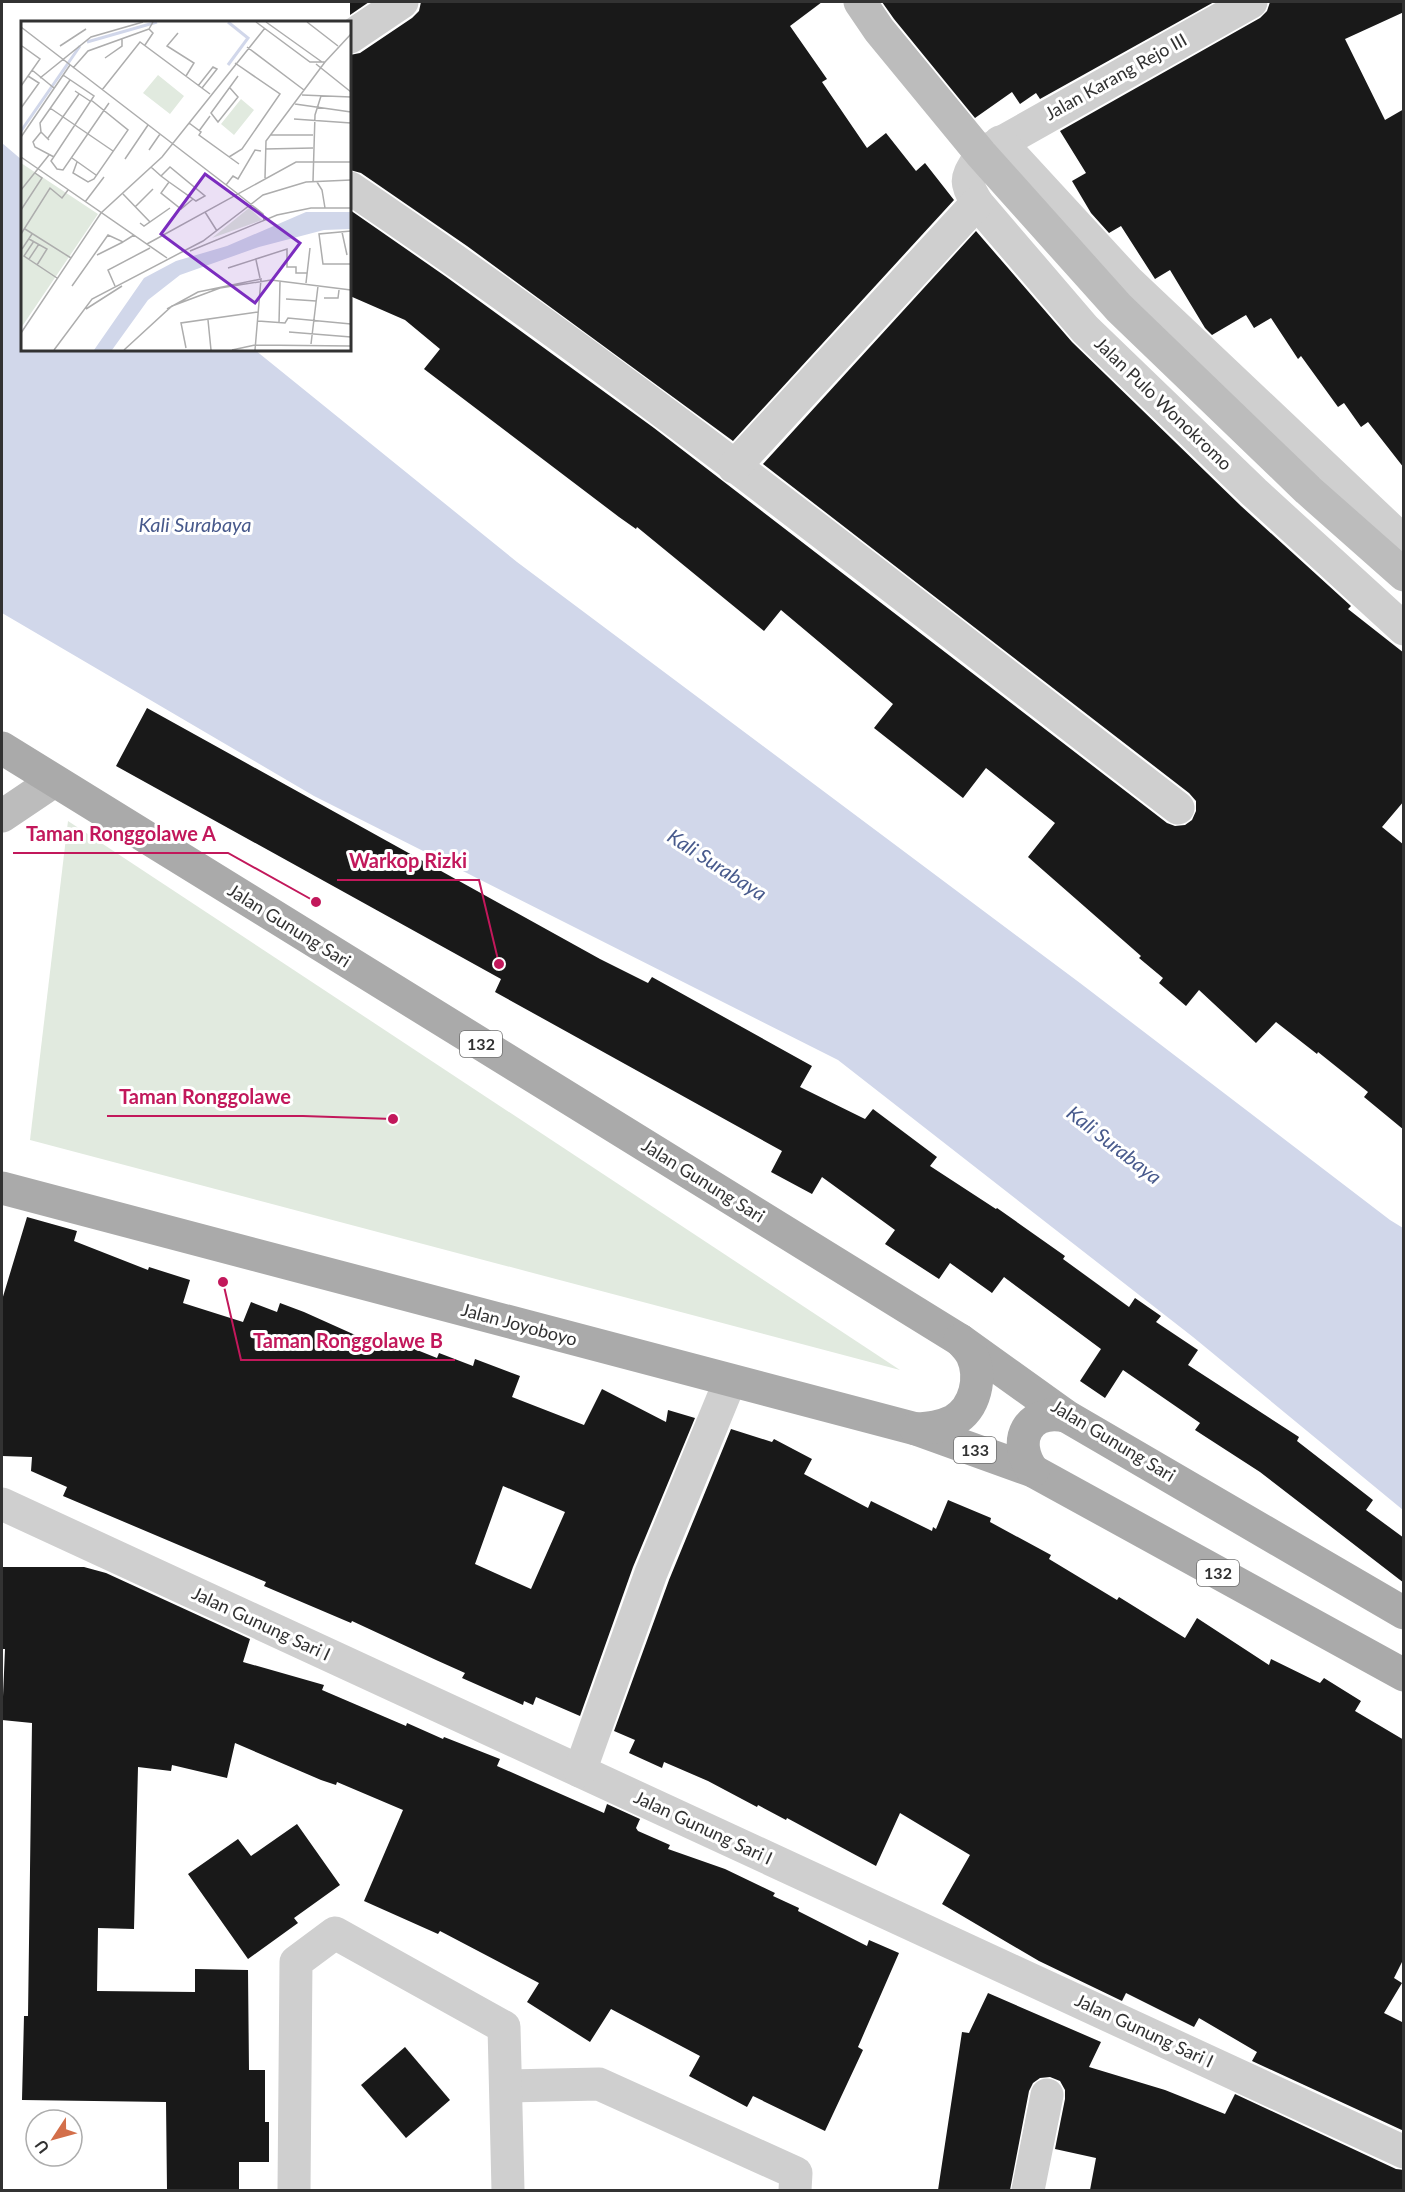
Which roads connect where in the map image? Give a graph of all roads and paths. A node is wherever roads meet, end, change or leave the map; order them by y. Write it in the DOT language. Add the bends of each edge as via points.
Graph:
graph roads {
  1 [pos="402,2"];
  2 [pos="861,2"];
  3 [pos="1251,2"];
  4 [pos="351,36"];
  5 [pos="991,148"];
  6 [pos="351,189"];
  7 [pos="977,203"];
  8 [pos="734,467"];
  9 [pos="1404,542"];
  10 [pos="1404,575"];
  11 [pos="1404,629"];
  12 [pos="2,748"];
  13 [pos="54,781"];
  14 [pos="1178,808"];
  15 [pos="2,816"];
  16 [pos="2,1188"];
  17 [pos="960,1340"];
  18 [pos="730,1381"];
  19 [pos="1066,1416"];
  20 [pos="916,1429"];
  21 [pos="1033,1471"];
  22 [pos="2,1504"];
  23 [pos="1404,1613"];
  24 [pos="1404,1675"];
  25 [pos="580,1771"];
  26 [pos="506,2086"];
  27 [pos="1047,2095"];
  28 [pos="1404,2151"];
  29 [pos="294,2190"];
  30 [pos="508,2190"];
  31 [pos="795,2190"];
  32 [pos="1028,2190"];
  1 -- 4 [label="street"];
  2 -- 5 [label="main road" via="879,30"];
  3 -- 5 [label="street, Jalan Karang Rejo III"];
  5 -- 7 [label="street, Jalan Pulo Wonokromo" via="967,180"];
  5 -- 9 [label="street"];
  5 -- 10 [label="main road" via="1119,308 1308,490"];
  6 -- 8 [label="street" via="464,265"];
  7 -- 8 [label="street"];
  7 -- 11 [label="street, Jalan Pulo Wonokromo" via="1085,329"];
  8 -- 14 [label="street"];
  12 -- 13 [label="main road, Jalan Gunung Sari / 132"];
  13 -- 15 [label="main road"];
  13 -- 17 [label="main road, Jalan Gunung Sari / 132"];
  16 -- 18 [label="main road, Jalan Joyoboyo / 133"];
  17 -- 19 [label="main road, Jalan Gunung Sari / 132"];
  17 -- 20 [label="main road" via="971,1354 977,1372 976,1390 955,1419 938,1427"];
  18 -- 20 [label="main road, Jalan Joyoboyo / 133"];
  18 -- 25 [label="street" via="651,1573"];
  19 -- 21 [label="main road" via="1041,1416 1024,1435 1025,1460"];
  19 -- 23 [label="main road, Jalan Gunung Sari / 132"];
  20 -- 21 [label="main road, Jalan Joyoboyo / 133"];
  21 -- 24 [label="main road, 132"];
  22 -- 25 [label="street, Jalan Gunung Sari I"];
  25 -- 28 [label="street, Jalan Gunung Sari I"];
  26 -- 29 [label="street" via="504,2027 335,1933 296,1962"];
  26 -- 30 [label="street"];
  26 -- 31 [label="street" via="599,2084 796,2173"];
  27 -- 32 [label="street"];
}
